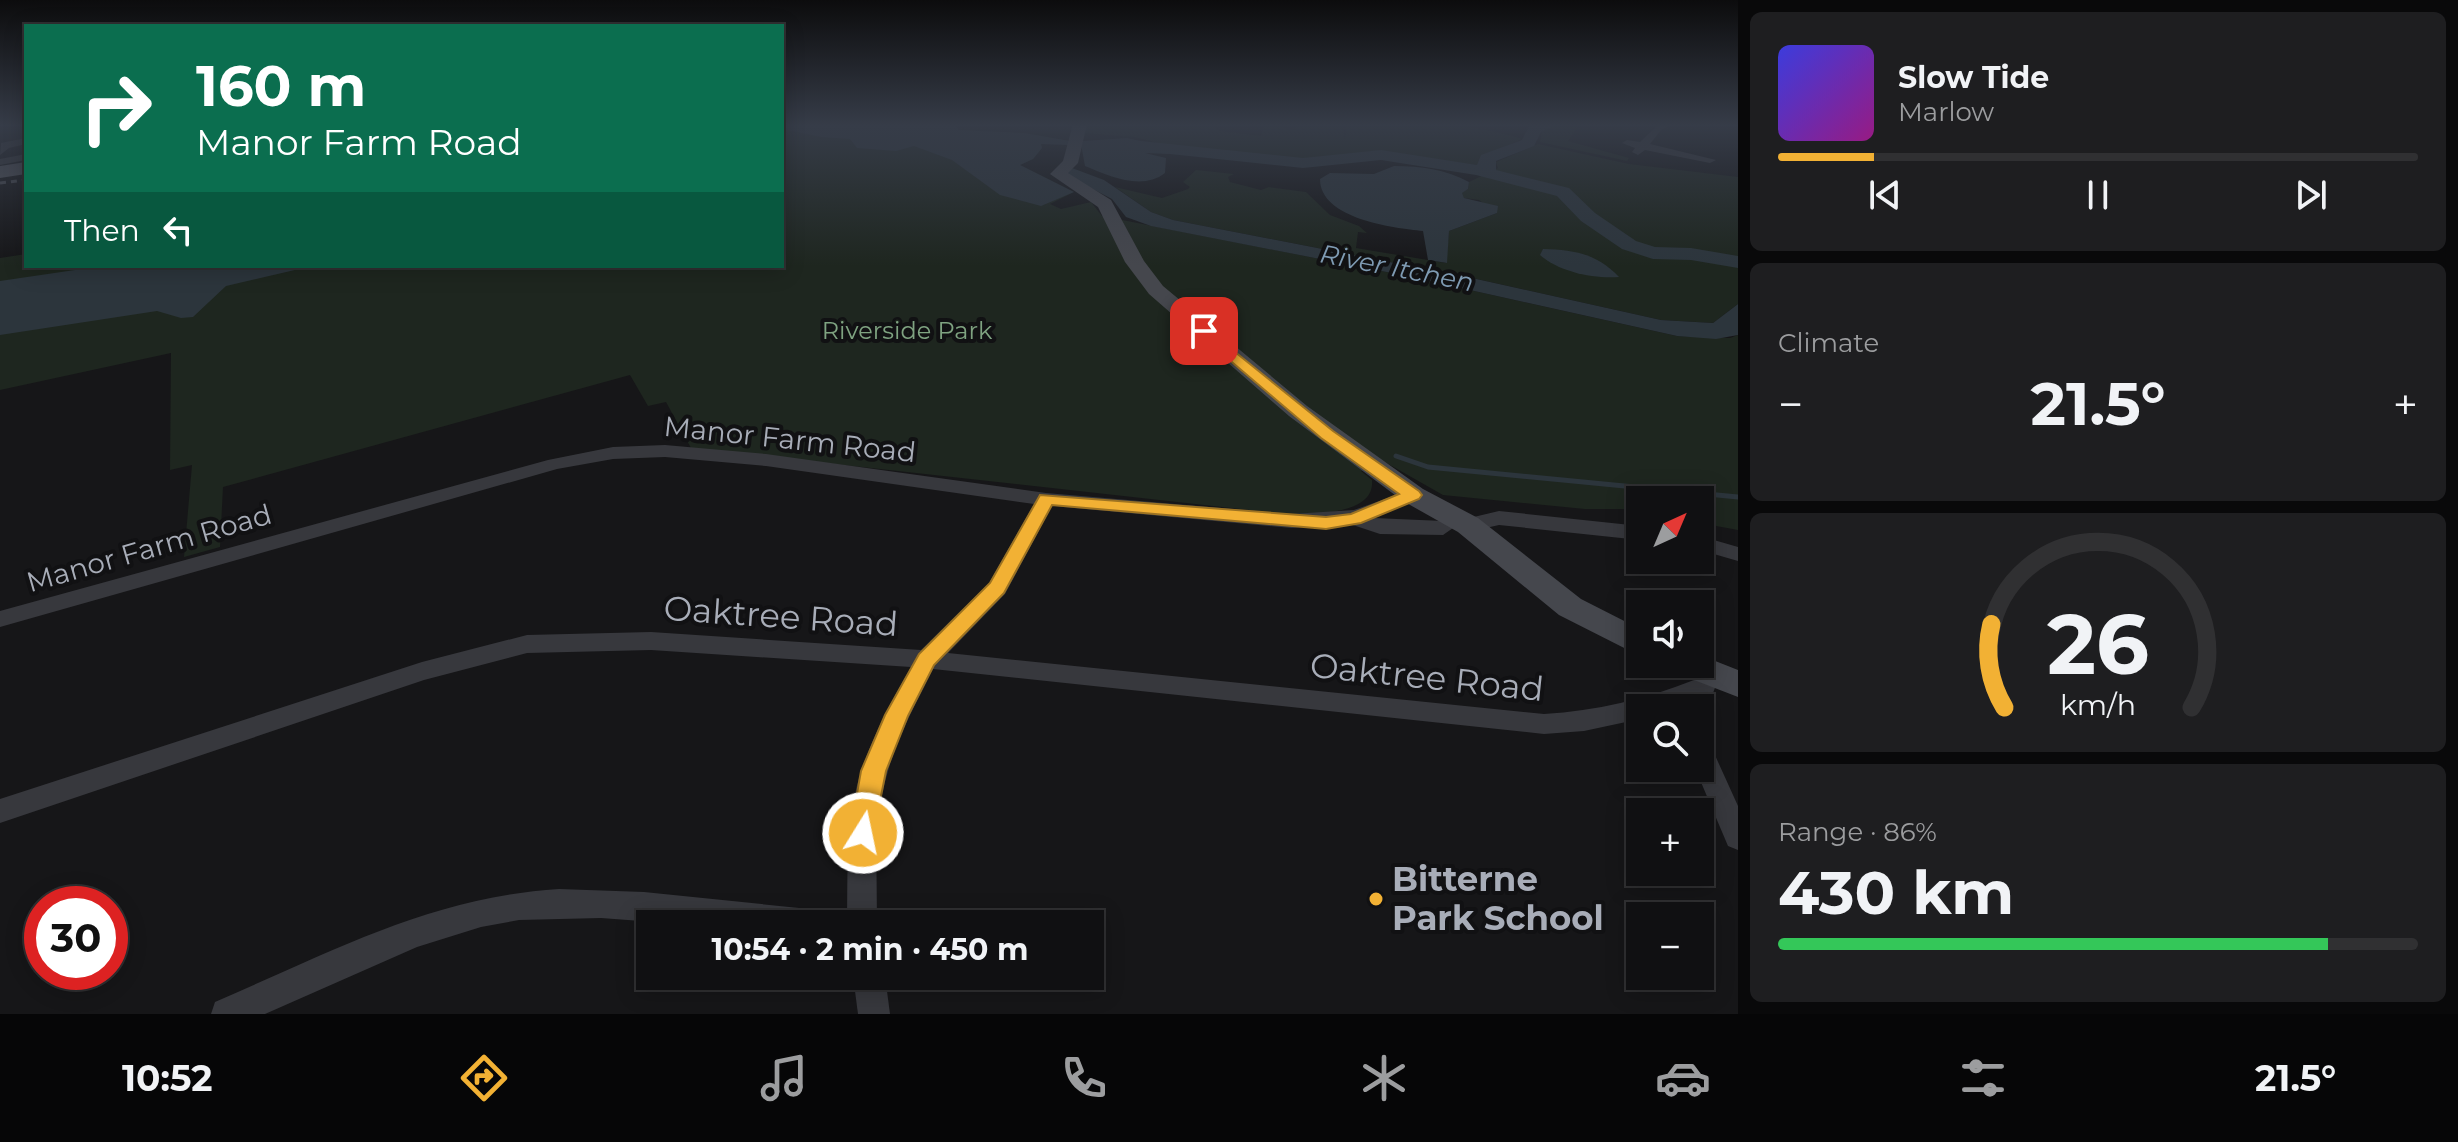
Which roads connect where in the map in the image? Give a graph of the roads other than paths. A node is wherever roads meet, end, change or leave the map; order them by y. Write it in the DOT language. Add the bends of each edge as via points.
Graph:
graph roads {
  1 [pos="1061,171"];
  2 [pos="1413,495"];
  3 [pos="1046,499"];
  4 [pos="1355,519"];
  5 [pos="1456,527"];
  6 [pos="1626,532"];
  7 [pos="1714,547"];
  8 [pos="1738,554"];
  9 [pos="0,619"];
  10 [pos="1626,637"];
  11 [pos="927,659"];
  12 [pos="1709,678"];
  13 [pos="1693,694"];
  14 [pos="1626,713"];
  15 [pos="1714,782"];
  16 [pos="0,811"];
  17 [pos="1738,837"];
  18 [pos="659,910"];
  19 [pos="862,910"];
  20 [pos="871,990"];
  21 [pos="227,1014"];
  22 [pos="874,1014"];
  1 -- 2 [label="street" via="1105,204 1156,290 1298,411"];
  2 -- 4 [label="street, Manor Farm Road"];
  2 -- 5 [label="street"];
  3 -- 4 [label="street, Manor Farm Road" via="1292,521"];
  3 -- 9 [label="street, Manor Farm Road" via="766,460 665,451 613,453 555,464"];
  3 -- 11 [label="street" via="997,588"];
  4 -- 5 [label="street, Manor Farm Road" via="1380,527"];
  5 -- 6 [label="street, Manor Farm Road" via="1499,518"];
  5 -- 10 [label="street" via="1588,619"];
  7 -- 8 [label="street"];
  11 -- 14 [label="street, Oaktree Road" via="1544,724"];
  11 -- 16 [label="street, Oaktree Road" via="651,641 527,644 422,671"];
  11 -- 19 [label="street" via="874,771 861,846"];
  12 -- 13 [label="street, Oaktree Road"];
  15 -- 17 [label="street"];
  18 -- 21 [label="street" via="584,903 483,912 424,929"];
  20 -- 22 [label="street"];
}
